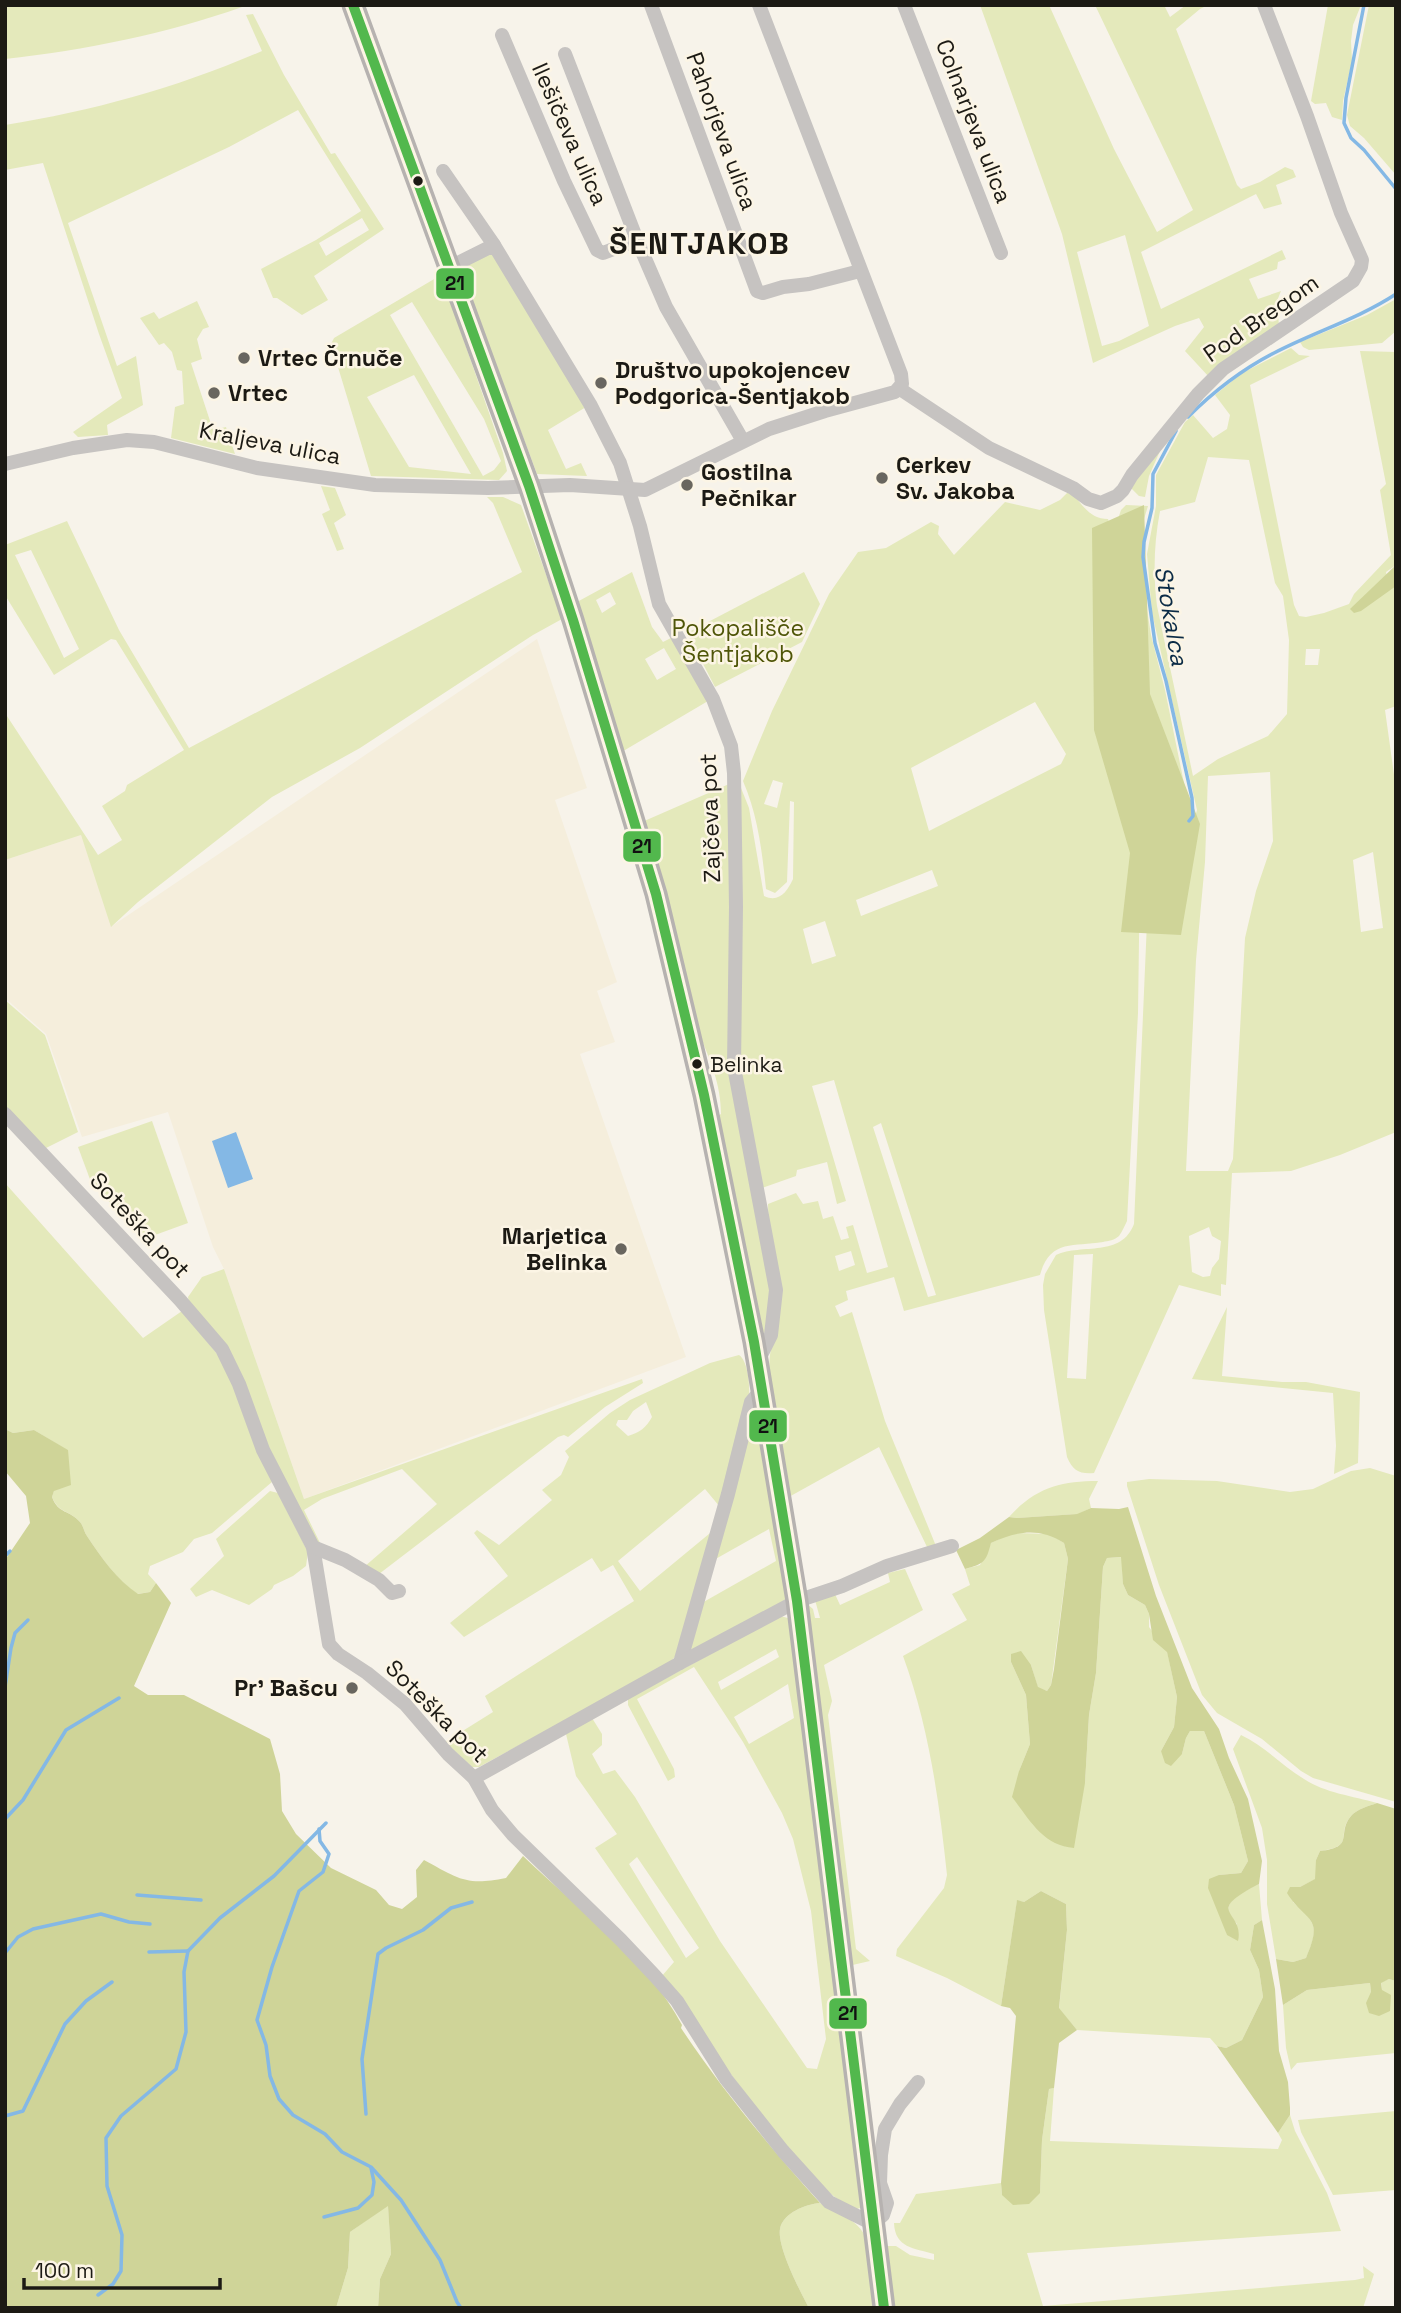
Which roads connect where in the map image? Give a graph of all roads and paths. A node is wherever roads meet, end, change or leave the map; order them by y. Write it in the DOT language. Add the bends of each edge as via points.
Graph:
graph roads {
  1 [pos="353,5"];
  2 [pos="361,5"];
  3 [pos="651,5"];
  4 [pos="759,5"];
  5 [pos="904,5"];
  6 [pos="1264,5"];
  7 [pos="502,34"];
  8 [pos="369,46"];
  9 [pos="565,54"];
  10 [pos="443,171"];
  11 [pos="637,240"];
  12 [pos="494,245"];
  13 [pos="1001,253"];
  14 [pos="450,267"];
  15 [pos="860,271"];
  16 [pos="900,389"];
  17 [pos="743,441"];
  18 [pos="5,464"];
  19 [pos="529,486"];
  20 [pos="630,487"];
  21 [pos="5,1114"];
  22 [pos="757,1362"];
  23 [pos="762,1389"];
  24 [pos="953,1546"];
  25 [pos="313,1547"];
  26 [pos="398,1591"];
  27 [pos="797,1601"];
  28 [pos="680,1663"];
  29 [pos="474,1778"];
  30 [pos="918,2082"];
  31 [pos="873,2224"];
  32 [pos="884,2308"];
  1 -- 8 [label="main road"];
  2 -- 8 [label="main road"];
  3 -- 15 [label="street, Pahorjeva ulica" via="757,291"];
  4 -- 15 [label="street"];
  5 -- 13 [label="street, Colnarjeva ulica"];
  6 -- 16 [label="street, Pod Bregom" via="1362,260 1353,281 1223,369 1123,490 1101,503 989,448"];
  7 -- 11 [label="street, Ilešičeva ulica" via="597,250 603,253"];
  8 -- 14 [label="main road"];
  9 -- 11 [label="street, Ilešičeva ulica"];
  10 -- 12 [label="street, Zajčeva pot"];
  11 -- 17 [label="street, Ilešičeva ulica" via="672,319"];
  12 -- 14 [label="street"];
  12 -- 20 [label="street, Zajčeva pot" via="590,404"];
  14 -- 19 [label="main road"];
  15 -- 16 [label="street" via="901,374"];
  16 -- 17 [label="street"];
  17 -- 20 [label="street" via="650,488"];
  18 -- 19 [label="street, Kraljeva ulica" via="127,440 155,442 257,468 375,485"];
  19 -- 20 [label="street"];
  19 -- 22 [label="main road" via="656,894 718,1157"];
  20 -- 22 [label="street, Zajčeva pot" via="659,604 713,699 731,746 734,1068 776,1290 771,1335"];
  21 -- 25 [label="street, Soteška pot" via="222,1349 263,1450"];
  22 -- 23 [label="main road"];
  23 -- 27 [label="main road"];
  23 -- 28 [label="street" via="751,1402"];
  24 -- 27 [label="street"];
  25 -- 26 [label="street" via="345,1560 392,1593"];
  25 -- 29 [label="street, Soteška pot" via="329,1644 405,1704"];
  27 -- 28 [label="street"];
  27 -- 31 [label="main road"];
  28 -- 29 [label="street"];
  29 -- 31 [label="street, Soteška pot" via="513,1835 677,2001 726,2080 783,2151 829,2202"];
  30 -- 31 [label="street" via="885,2129 880,2183 887,2203"];
  31 -- 32 [label="main road"];
}
